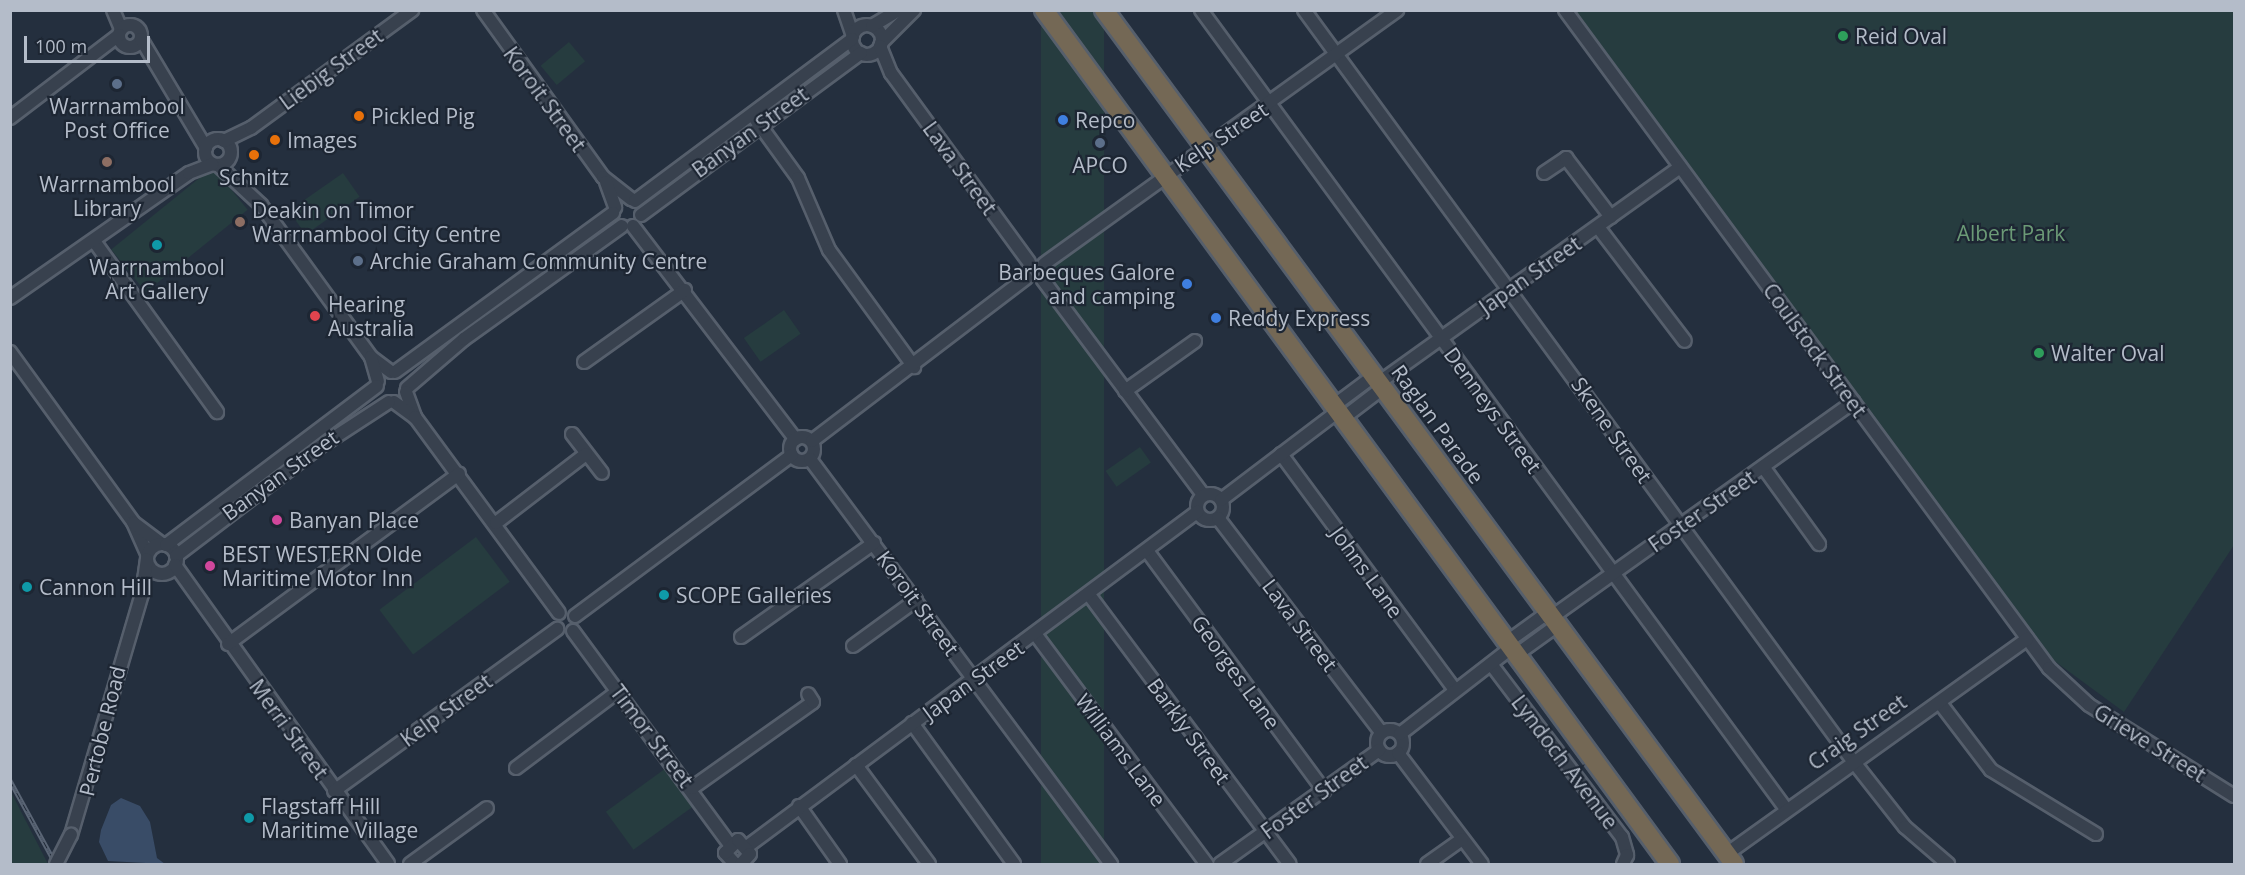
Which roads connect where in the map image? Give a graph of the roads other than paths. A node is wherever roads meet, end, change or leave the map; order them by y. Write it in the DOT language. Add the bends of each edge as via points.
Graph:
graph roads {
  1 [pos="113,10"];
  2 [pos="118,10"];
  3 [pos="412,10"];
  4 [pos="846,10"];
  5 [pos="899,10"];
  6 [pos="914,10"];
  7 [pos="1044,10"];
  8 [pos="1104,10"];
  9 [pos="1201,10"];
  10 [pos="1304,10"];
  11 [pos="1397,10"];
  12 [pos="1565,10"];
  13 [pos="483,12"];
  14 [pos="871,26"];
  15 [pos="124,30"];
  16 [pos="853,38"];
  17 [pos="133,45"];
  18 [pos="881,45"];
  19 [pos="864,54"];
  20 [pos="99,55"];
  21 [pos="1337,55"];
  22 [pos="891,73"];
  23 [pos="1270,103"];
  24 [pos="10,118"];
  25 [pos="194,121"];
  26 [pos="757,121"];
  27 [pos="226,147"];
  28 [pos="1206,147"];
  29 [pos="205,150"];
  30 [pos="215,165"];
  31 [pos="1680,167"];
  32 [pos="189,173"];
  33 [pos="1544,173"];
  34 [pos="1164,176"];
  35 [pos="240,181"];
  36 [pos="606,181"];
  37 [pos="633,200"];
  38 [pos="614,210"];
  39 [pos="1611,217"];
  40 [pos="634,221"];
  41 [pos="1598,226"];
  42 [pos="94,241"];
  43 [pos="1029,262"];
  44 [pos="1044,264"];
  45 [pos="1026,278"];
  46 [pos="1043,280"];
  47 [pos="1510,288"];
  48 [pos="685,290"];
  49 [pos="24,291"];
  50 [pos="10,298"];
  51 [pos="10,307"];
  52 [pos="1439,337"];
  53 [pos="1194,341"];
  54 [pos="1685,341"];
  55 [pos="10,352"];
  56 [pos="371,357"];
  57 [pos="10,361"];
  58 [pos="584,362"];
  59 [pos="914,367"];
  60 [pos="393,372"];
  61 [pos="28,374"];
  62 [pos="1379,382"];
  63 [pos="377,384"];
  64 [pos="406,390"];
  65 [pos="1125,391"];
  66 [pos="392,402"];
  67 [pos="1853,402"];
  68 [pos="217,412"];
  69 [pos="1337,413"];
  70 [pos="415,417"];
  71 [pos="572,435"];
  72 [pos="795,439"];
  73 [pos="812,441"];
  74 [pos="312,446"];
  75 [pos="586,454"];
  76 [pos="1281,454"];
  77 [pos="792,455"];
  78 [pos="810,459"];
  79 [pos="1764,468"];
  80 [pos="602,473"];
  81 [pos="459,474"];
  82 [pos="1203,495"];
  83 [pos="1221,500"];
  84 [pos="1197,512"];
  85 [pos="1218,518"];
  86 [pos="133,522"];
  87 [pos="495,523"];
  88 [pos="1679,525"];
  89 [pos="874,543"];
  90 [pos="164,544"];
  91 [pos="1819,544"];
  92 [pos="1149,552"];
  93 [pos="147,557"];
  94 [pos="176,561"];
  95 [pos="162,574"];
  96 [pos="1613,574"];
  97 [pos="191,593"];
  98 [pos="142,594"];
  99 [pos="1090,596"];
  100 [pos="916,600"];
  101 [pos="559,613"];
  102 [pos="576,616"];
  103 [pos="1550,620"];
  104 [pos="557,629"];
  105 [pos="573,631"];
  106 [pos="1036,635"];
  107 [pos="741,637"];
  108 [pos="2027,639"];
  109 [pos="228,644"];
  110 [pos="853,646"];
  111 [pos="1512,648"];
  112 [pos="1491,664"];
  113 [pos="974,679"];
  114 [pos="2066,688"];
  115 [pos="1455,690"];
  116 [pos="618,691"];
  117 [pos="808,694"];
  118 [pos="1940,703"];
  119 [pos="912,723"];
  120 [pos="1382,732"];
  121 [pos="1400,734"];
  122 [pos="1379,750"];
  123 [pos="1398,753"];
  124 [pos="1853,761"];
  125 [pos="856,765"];
  126 [pos="516,768"];
  127 [pos="692,788"];
  128 [pos="334,791"];
  129 [pos="1324,791"];
  130 [pos="2235,796"];
  131 [pos="799,806"];
  132 [pos="487,808"];
  133 [pos="1786,809"];
  134 [pos="1264,833"];
  135 [pos="2096,834"];
  136 [pos="1462,839"];
  137 [pos="748,846"];
  138 [pos="734,861"];
  139 [pos="1726,862"];
  140 [pos="56,864"];
  141 [pos="388,864"];
  142 [pos="410,864"];
  143 [pos="840,864"];
  144 [pos="929,864"];
  145 [pos="1014,864"];
  146 [pos="1111,864"];
  147 [pos="1207,864"];
  148 [pos="1220,864"];
  149 [pos="1290,864"];
  150 [pos="1427,864"];
  151 [pos="1482,864"];
  152 [pos="1623,864"];
  153 [pos="1670,864"];
  154 [pos="1948,864"];
  1 -- 15 [label="street"];
  2 -- 15 [label="street"];
  3 -- 27 [label="street, Liebig Street"];
  4 -- 14 [label="street"];
  4 -- 16 [label="street"];
  5 -- 14 [label="street"];
  6 -- 18 [label="street"];
  7 -- 34 [label="highway"];
  8 -- 28 [label="highway, Raglan Parade"];
  9 -- 23 [label="street, Denneys Street"];
  10 -- 21 [label="street, Skene Street"];
  11 -- 21 [label="street, Kelp Street"];
  12 -- 31 [label="street, Coulstock Street"];
  13 -- 36 [label="street, Koroit Street"];
  14 -- 16 [label="street, Banyan Street"];
  14 -- 18 [label="street, Lava Street"];
  15 -- 17 [label="street"];
  15 -- 17 [label="street" via="139,28"];
  15 -- 20 [label="street"];
  16 -- 19 [label="street, Lava Street"];
  16 -- 26 [label="street, Banyan Street"];
  17 -- 20 [label="street"];
  17 -- 25 [label="street" via="151,62"];
  18 -- 19 [label="street, Banyan Street"];
  18 -- 22 [label="street, Lava Street"];
  19 -- 22 [label="street, Lava Street"];
  19 -- 26 [label="street, Banyan Street"];
  20 -- 24 [label="street"];
  21 -- 23 [label="street, Kelp Street"];
  21 -- 47 [label="street, Skene Street"];
  22 -- 43 [label="street, Lava Street"];
  23 -- 28 [label="street, Kelp Street"];
  23 -- 52 [label="street, Denneys Street"];
  25 -- 27 [label="street"];
  25 -- 29 [label="street"];
  26 -- 37 [label="street, Banyan Street"];
  26 -- 40 [label="street, Banyan Street"];
  26 -- 59 [label="street" via="798,178 828,250"];
  27 -- 29 [label="street"];
  27 -- 30 [label="street"];
  27 -- 35 [label="street"];
  28 -- 34 [label="street, Kelp Street"];
  28 -- 62 [label="highway, Raglan Parade"];
  29 -- 30 [label="street"];
  29 -- 32 [label="street"];
  30 -- 32 [label="street"];
  30 -- 35 [label="street"];
  31 -- 39 [label="street, Japan Street"];
  31 -- 67 [label="street, Coulstock Street"];
  32 -- 42 [label="street"];
  33 -- 39 [label="street" via="1566,158"];
  34 -- 44 [label="street, Kelp Street"];
  34 -- 69 [label="highway"];
  35 -- 56 [label="street"];
  36 -- 37 [label="street, Koroit Street"];
  36 -- 38 [label="street, Koroit Street"];
  37 -- 38 [label="street, Banyan Street"];
  37 -- 40 [label="street"];
  38 -- 40 [label="street, Koroit Street"];
  38 -- 60 [label="street"];
  39 -- 41 [label="street, Japan Street"];
  40 -- 48 [label="street"];
  40 -- 64 [label="street, Banyan Street" via="464,339"];
  41 -- 47 [label="street, Japan Street"];
  41 -- 54 [label="street"];
  42 -- 49 [label="street"];
  42 -- 68 [label="street"];
  43 -- 44 [label="street"];
  43 -- 45 [label="street"];
  44 -- 46 [label="street"];
  45 -- 46 [label="street"];
  45 -- 59 [label="street"];
  46 -- 65 [label="street"];
  47 -- 52 [label="street, Japan Street"];
  47 -- 88 [label="street, Skene Street"];
  48 -- 58 [label="street"];
  48 -- 72 [label="street"];
  49 -- 50 [label="street"];
  49 -- 51 [label="street"];
  52 -- 62 [label="street, Japan Street"];
  52 -- 96 [label="street, Denneys Street"];
  53 -- 65 [label="street"];
  55 -- 61 [label="street"];
  56 -- 60 [label="street"];
  56 -- 63 [label="street"];
  57 -- 61 [label="street"];
  59 -- 73 [label="street"];
  60 -- 63 [label="street, Banyan Street"];
  60 -- 64 [label="street"];
  61 -- 86 [label="street"];
  62 -- 69 [label="street, Japan Street"];
  62 -- 103 [label="highway, Raglan Parade"];
  63 -- 66 [label="street"];
  63 -- 74 [label="street, Banyan Street"];
  64 -- 66 [label="street, Banyan Street"];
  64 -- 70 [label="street"];
  65 -- 82 [label="street"];
  66 -- 70 [label="street"];
  66 -- 74 [label="street, Banyan Street"];
  67 -- 79 [label="street, Foster Street"];
  67 -- 108 [label="street, Coulstock Street"];
  69 -- 76 [label="street, Japan Street"];
  69 -- 111 [label="highway"];
  70 -- 81 [label="street"];
  71 -- 75 [label="street"];
  72 -- 73 [label="street"];
  72 -- 77 [label="street"];
  73 -- 78 [label="street"];
  74 -- 90 [label="street, Banyan Street"];
  74 -- 94 [label="street, Banyan Street"];
  75 -- 80 [label="street"];
  75 -- 87 [label="street"];
  76 -- 83 [label="street, Japan Street"];
  76 -- 115 [label="street, Johns Lane"];
  77 -- 78 [label="street"];
  77 -- 102 [label="street"];
  78 -- 89 [label="street, Koroit Street"];
  79 -- 88 [label="street, Foster Street"];
  79 -- 91 [label="street"];
  81 -- 87 [label="street"];
  81 -- 109 [label="street"];
  82 -- 83 [label="street"];
  82 -- 84 [label="street"];
  83 -- 85 [label="street"];
  84 -- 85 [label="street" via="1204,520"];
  84 -- 92 [label="street, Japan Street"];
  85 -- 120 [label="street, Lava Street"];
  86 -- 90 [label="street"];
  86 -- 93 [label="street"];
  87 -- 101 [label="street"];
  88 -- 96 [label="street, Foster Street"];
  88 -- 124 [label="street, Skene Street"];
  89 -- 100 [label="street, Koroit Street"];
  89 -- 107 [label="street"];
  90 -- 93 [label="street, Banyan Street"];
  90 -- 94 [label="street, Merri Street"];
  92 -- 99 [label="street, Japan Street"];
  92 -- 129 [label="street, Georges Lane"];
  93 -- 95 [label="street, Merri Street"];
  93 -- 98 [label="street, Pertobe Road"];
  94 -- 95 [label="street, Banyan Street"];
  94 -- 97 [label="street, Merri Street"];
  95 -- 97 [label="street, Merri Street"];
  95 -- 98 [label="street, Pertobe Road"];
  96 -- 103 [label="street, Foster Street"];
  96 -- 133 [label="street, Denneys Street"];
  97 -- 109 [label="street, Merri Street"];
  98 -- 140 [label="street, Pertobe Road, bridge" via="71,835"];
  99 -- 106 [label="street, Japan Street"];
  99 -- 134 [label="street, Barkly Street"];
  100 -- 110 [label="street"];
  100 -- 113 [label="street, Koroit Street"];
  101 -- 102 [label="street"];
  101 -- 104 [label="street"];
  102 -- 105 [label="street"];
  103 -- 111 [label="street, Foster Street"];
  103 -- 139 [label="highway, Raglan Parade"];
  104 -- 105 [label="street"];
  104 -- 128 [label="street, Kelp Street"];
  105 -- 116 [label="street, Timor Street"];
  106 -- 113 [label="street, Japan Street"];
  106 -- 147 [label="street, Williams Lane"];
  108 -- 114 [label="street, Coulstock Street"];
  108 -- 118 [label="street, Craig Street"];
  109 -- 128 [label="street, Merri Street"];
  111 -- 112 [label="street"];
  111 -- 153 [label="highway"];
  112 -- 115 [label="street"];
  112 -- 152 [label="street, Lyndoch Avenue" via="1622,837 1627,855"];
  113 -- 119 [label="street, Japan Street"];
  113 -- 146 [label="street, Koroit Street"];
  114 -- 130 [label="street, Grieve Street"];
  115 -- 121 [label="street"];
  116 -- 126 [label="street"];
  116 -- 127 [label="street, Timor Street"];
  117 -- 127 [label="street" via="813,702"];
  118 -- 124 [label="street, Craig Street"];
  118 -- 135 [label="street" via="1990,770"];
  119 -- 125 [label="street, Japan Street"];
  119 -- 145 [label="street"];
  120 -- 121 [label="street"];
  120 -- 122 [label="street"];
  121 -- 123 [label="street"];
  122 -- 123 [label="street"];
  122 -- 129 [label="street, Foster Street"];
  123 -- 136 [label="street"];
  124 -- 133 [label="street, Craig Street"];
  124 -- 154 [label="street, Skene Street" via="1924,846"];
  125 -- 131 [label="street, Japan Street"];
  125 -- 144 [label="street"];
  127 -- 138 [label="street, Timor Street"];
  128 -- 141 [label="street, Merri Street"];
  129 -- 134 [label="street, Foster Street"];
  131 -- 137 [label="street, Japan Street"];
  131 -- 143 [label="street"];
  132 -- 142 [label="street"];
  133 -- 139 [label="street, Craig Street"];
  134 -- 148 [label="street, Foster Street"];
  134 -- 149 [label="street, Barkly Street"];
  136 -- 150 [label="street"];
  136 -- 151 [label="street"];
  137 -- 138 [label="street"];
  137 -- 138 [label="street" via="738,840"];
}
